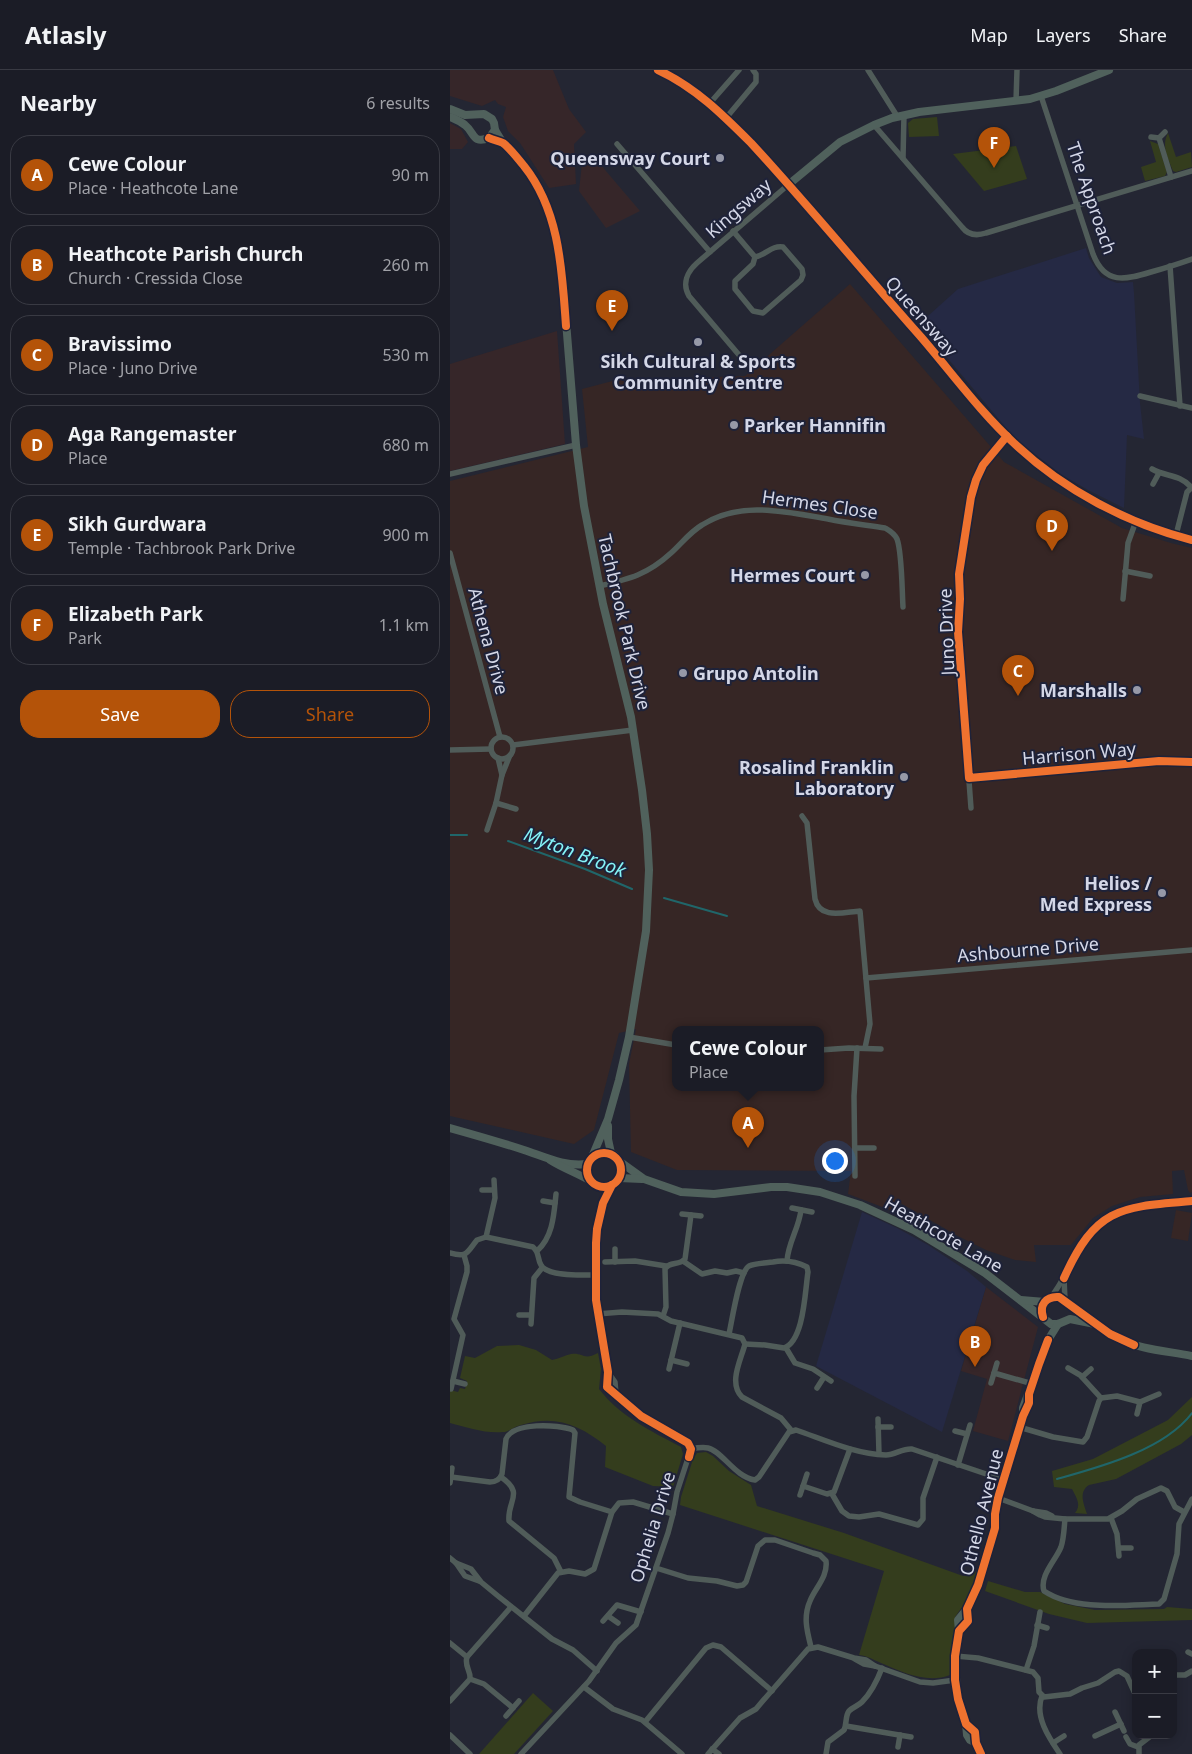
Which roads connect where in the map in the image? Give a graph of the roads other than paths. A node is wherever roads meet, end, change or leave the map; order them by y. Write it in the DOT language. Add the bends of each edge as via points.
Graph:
graph roads {
  1 [pos="658,70"];
  2 [pos="739,70"];
  3 [pos="752,70"];
  4 [pos="868,70"];
  5 [pos="1017,70"];
  6 [pos="1109,70"];
  7 [pos="1041,96"];
  8 [pos="1016,101"];
  9 [pos="710,103"];
  10 [pos="450,109"];
  11 [pos="901,115"];
  12 [pos="476,116"];
  13 [pos="450,117"];
  14 [pos="726,118"];
  15 [pos="874,125"];
  16 [pos="469,129"];
  17 [pos="495,130"];
  18 [pos="1165,132"];
  19 [pos="1151,137"];
  20 [pos="489,138"];
  21 [pos="1159,138"];
  22 [pos="503,143"];
  23 [pos="617,144"];
  24 [pos="902,158"];
  25 [pos="1192,171"];
  26 [pos="1171,178"];
  27 [pos="788,184"];
  28 [pos="1077,206"];
  29 [pos="733,232"];
  30 [pos="710,252"];
  31 [pos="755,258"];
  32 [pos="1192,259"];
  33 [pos="1170,266"];
  34 [pos="745,362"];
  35 [pos="1140,396"];
  36 [pos="1180,406"];
  37 [pos="1192,408"];
  38 [pos="1008,436"];
  39 [pos="576,445"];
  40 [pos="1152,469"];
  41 [pos="1159,473"];
  42 [pos="450,474"];
  43 [pos="1153,484"];
  44 [pos="1192,487"];
  45 [pos="1136,521"];
  46 [pos="1176,536"];
  47 [pos="1192,540"];
  48 [pos="450,553"];
  49 [pos="1125,571"];
  50 [pos="1150,576"];
  51 [pos="599,586"];
  52 [pos="1123,599"];
  53 [pos="903,607"];
  54 [pos="633,730"];
  55 [pos="500,737"];
  56 [pos="512,745"];
  57 [pos="491,749"];
  58 [pos="450,750"];
  59 [pos="510,755"];
  60 [pos="498,758"];
  61 [pos="1192,762"];
  62 [pos="502,775"];
  63 [pos="969,778"];
  64 [pos="496,803"];
  65 [pos="972,808"];
  66 [pos="516,809"];
  67 [pos="802,816"];
  68 [pos="487,830"];
  69 [pos="1192,950"];
  70 [pos="866,978"];
  71 [pos="628,1037"];
  72 [pos="672,1045"];
  73 [pos="857,1048"];
  74 [pos="865,1048"];
  75 [pos="881,1049"];
  76 [pos="824,1050"];
  77 [pos="608,1119"];
  78 [pos="450,1128"];
  79 [pos="855,1148"];
  80 [pos="874,1148"];
  81 [pos="611,1153"];
  82 [pos="550,1160"];
  83 [pos="589,1161"];
  84 [pos="619,1161"];
  85 [pos="855,1176"];
  86 [pos="619,1178"];
  87 [pos="644,1179"];
  88 [pos="494,1180"];
  89 [pos="590,1180"];
  90 [pos="612,1185"];
  91 [pos="600,1186"];
  92 [pos="482,1190"];
  93 [pos="494,1190"];
  94 [pos="556,1194"];
  95 [pos="1192,1201"];
  96 [pos="543,1202"];
  97 [pos="555,1203"];
  98 [pos="603,1203"];
  99 [pos="792,1208"];
  100 [pos="802,1210"];
  101 [pos="812,1212"];
  102 [pos="682,1214"];
  103 [pos="691,1215"];
  104 [pos="701,1216"];
  105 [pos="486,1237"];
  106 [pos="615,1249"];
  107 [pos="537,1251"];
  108 [pos="450,1253"];
  109 [pos="464,1255"];
  110 [pos="683,1261"];
  111 [pos="787,1261"];
  112 [pos="605,1262"];
  113 [pos="615,1262"];
  114 [pos="666,1266"];
  115 [pos="542,1268"];
  116 [pos="744,1273"];
  117 [pos="595,1275"];
  118 [pos="1064,1278"];
  119 [pos="1021,1300"];
  120 [pos="1048,1300"];
  121 [pos="1066,1302"];
  122 [pos="597,1314"];
  123 [pos="519,1316"];
  124 [pos="531,1316"];
  125 [pos="663,1316"];
  126 [pos="1045,1320"];
  127 [pos="1062,1322"];
  128 [pos="680,1323"];
  129 [pos="531,1324"];
  130 [pos="1095,1324"];
  131 [pos="729,1334"];
  132 [pos="1048,1340"];
  133 [pos="745,1344"];
  134 [pos="786,1348"];
  135 [pos="1192,1356"];
  136 [pos="672,1360"];
  137 [pos="687,1364"];
  138 [pos="997,1364"];
  139 [pos="1068,1368"];
  140 [pos="1091,1368"];
  141 [pos="670,1369"];
  142 [pos="994,1373"];
  143 [pos="824,1377"];
  144 [pos="1082,1377"];
  145 [pos="453,1381"];
  146 [pos="831,1381"];
  147 [pos="991,1383"];
  148 [pos="464,1384"];
  149 [pos="1033,1384"];
  150 [pos="817,1388"];
  151 [pos="451,1389"];
  152 [pos="1159,1394"];
  153 [pos="1101,1398"];
  154 [pos="1140,1402"];
  155 [pos="1138,1414"];
  156 [pos="878,1419"];
  157 [pos="970,1425"];
  158 [pos="878,1427"];
  159 [pos="892,1427"];
  160 [pos="1019,1427"];
  161 [pos="792,1430"];
  162 [pos="954,1431"];
  163 [pos="967,1434"];
  164 [pos="691,1449"];
  165 [pos="850,1449"];
  166 [pos="879,1454"];
  167 [pos="937,1457"];
  168 [pos="958,1465"];
  169 [pos="452,1468"];
  170 [pos="807,1474"];
  171 [pos="501,1477"];
  172 [pos="450,1480"];
  173 [pos="1004,1480"];
  174 [pos="803,1486"];
  175 [pos="832,1494"];
  176 [pos="800,1495"];
  177 [pos="998,1498"];
  178 [pos="1192,1499"];
  179 [pos="612,1512"];
  180 [pos="1184,1512"];
  181 [pos="673,1514"];
  182 [pos="1111,1518"];
  183 [pos="1065,1519"];
  184 [pos="1119,1548"];
  185 [pos="1131,1548"];
  186 [pos="1119,1556"];
  187 [pos="450,1558"];
  188 [pos="456,1563"];
  189 [pos="656,1568"];
  190 [pos="561,1572"];
  191 [pos="481,1582"];
  192 [pos="511,1607"];
  193 [pos="641,1612"];
  194 [pos="1040,1612"];
  195 [pos="524,1616"];
  196 [pos="608,1616"];
  197 [pos="603,1621"];
  198 [pos="618,1623"];
  199 [pos="1037,1625"];
  200 [pos="1047,1628"];
  201 [pos="450,1643"];
  202 [pos="811,1648"];
  203 [pos="955,1656"];
  204 [pos="467,1657"];
  205 [pos="879,1667"];
  206 [pos="1026,1670"];
  207 [pos="597,1671"];
  208 [pos="1192,1671"];
  209 [pos="1177,1675"];
  210 [pos="470,1679"];
  211 [pos="955,1680"];
  212 [pos="1132,1684"];
  213 [pos="584,1687"];
  214 [pos="772,1691"];
  215 [pos="1042,1696"];
  216 [pos="519,1701"];
  217 [pos="450,1702"];
  218 [pos="512,1708"];
  219 [pos="1115,1712"];
  220 [pos="506,1716"];
  221 [pos="645,1722"];
  222 [pos="1121,1724"];
  223 [pos="846,1726"];
  224 [pos="450,1735"];
  225 [pos="900,1735"];
  226 [pos="1064,1736"];
  227 [pos="1095,1736"];
  228 [pos="911,1737"];
  229 [pos="1147,1739"];
  230 [pos="1053,1743"];
  231 [pos="1138,1747"];
  232 [pos="898,1748"];
  233 [pos="712,1749"];
  234 [pos="470,1754"];
  235 [pos="521,1754"];
  236 [pos="682,1754"];
  237 [pos="708,1754"];
  238 [pos="719,1754"];
  239 [pos="826,1754"];
  240 [pos="982,1754"];
  241 [pos="1060,1754"];
  242 [pos="1139,1754"];
  1 -- 9 [label="street, Queensway"];
  2 -- 9 [label="street"];
  3 -- 14 [label="street" via="756,74 756,82"];
  4 -- 11 [label="street"];
  5 -- 8 [label="street"];
  6 -- 7 [label="street, Kingsway"];
  7 -- 8 [label="street, Kingsway"];
  7 -- 28 [label="street, The Approach"];
  8 -- 11 [label="street, Kingsway"];
  9 -- 14 [label="street, Queensway"];
  10 -- 12 [label="street, Tachbrook Park Drive"];
  11 -- 15 [label="street, Kingsway"];
  11 -- 24 [label="street"];
  12 -- 16 [label="street" via="471,120"];
  12 -- 17 [label="street, Tachbrook Park Drive" via="490,117"];
  13 -- 16 [label="street, Tachbrook Park Drive"];
  14 -- 27 [label="street, Queensway"];
  15 -- 24 [label="street"];
  15 -- 27 [label="street, Kingsway" via="840,142"];
  16 -- 20 [label="street, Tachbrook Park Drive" via="477,139"];
  17 -- 20 [label="street"];
  17 -- 22 [label="street, Tachbrook Park Drive"];
  18 -- 21 [label="street"];
  19 -- 21 [label="street"];
  20 -- 22 [label="street, Tachbrook Park Drive"];
  21 -- 26 [label="street"];
  22 -- 39 [label="street, Tachbrook Park Drive" via="538,187 554,227 562,272"];
  23 -- 30 [label="street"];
  24 -- 28 [label="street" via="970,234 982,235"];
  25 -- 26 [label="street"];
  26 -- 28 [label="street"];
  27 -- 29 [label="street, Kingsway"];
  27 -- 38 [label="street, Queensway"];
  28 -- 33 [label="street, The Approach" via="1095,260 1104,272 1125,279"];
  29 -- 30 [label="street, Kingsway"];
  29 -- 31 [label="street"];
  30 -- 34 [label="street, Kingsway" via="689,271 687,292"];
  31 -- 31 [label="street" via="734,286 753,311 763,313 801,280 803,272 780,246"];
  32 -- 33 [label="street, The Approach"];
  33 -- 36 [label="street"];
  35 -- 36 [label="street"];
  36 -- 37 [label="street"];
  38 -- 45 [label="street, Queensway" via="1058,478"];
  38 -- 63 [label="street, Juno Drive" via="983,465 976,480 959,574 958,632"];
  39 -- 42 [label="street"];
  39 -- 51 [label="street, Tachbrook Park Drive"];
  40 -- 41 [label="street"];
  41 -- 43 [label="street"];
  41 -- 44 [label="street" via="1179,477"];
  44 -- 46 [label="street" via="1187,492"];
  45 -- 46 [label="street, Queensway"];
  45 -- 49 [label="street" via="1129,539"];
  46 -- 47 [label="street, Queensway"];
  48 -- 55 [label="street, Athena Drive"];
  49 -- 50 [label="street"];
  49 -- 52 [label="street"];
  51 -- 53 [label="street, Hermes Close" via="630,580 644,573 713,519 733,512 772,510 885,528 891,532 896,536 898,547"];
  51 -- 54 [label="street, Tachbrook Park Drive"];
  54 -- 56 [label="street"];
  54 -- 71 [label="street, Tachbrook Park Drive" via="650,883 646,931"];
  55 -- 56 [label="street" via="509,739"];
  55 -- 57 [label="street" via="494,740"];
  56 -- 59 [label="street"];
  57 -- 58 [label="street"];
  57 -- 60 [label="street"];
  59 -- 60 [label="street"];
  59 -- 62 [label="street"];
  60 -- 62 [label="street"];
  61 -- 63 [label="street, Harrison Way" via="1159,761"];
  62 -- 64 [label="street"];
  63 -- 65 [label="street, Juno Drive"];
  64 -- 66 [label="street"];
  64 -- 68 [label="street"];
  67 -- 70 [label="street" via="807,823 814,898 818,907 828,913 860,911"];
  69 -- 70 [label="street, Ashbourne Drive"];
  70 -- 74 [label="street" via="870,1024"];
  71 -- 72 [label="street"];
  71 -- 77 [label="street, Tachbrook Park Drive"];
  73 -- 74 [label="street"];
  73 -- 76 [label="street"];
  73 -- 79 [label="street"];
  74 -- 75 [label="street"];
  77 -- 81 [label="street, Tachbrook Park Drive"];
  77 -- 83 [label="street, Tachbrook Park Drive"];
  78 -- 82 [label="street"];
  79 -- 80 [label="street"];
  79 -- 85 [label="street"];
  81 -- 83 [label="street" via="599,1153"];
  81 -- 84 [label="street"];
  82 -- 83 [label="street" via="578,1166"];
  82 -- 89 [label="street"];
  83 -- 89 [label="street" via="587,1171"];
  84 -- 86 [label="street"];
  84 -- 87 [label="street, Heathcote Lane"];
  86 -- 87 [label="street, Heathcote Lane"];
  86 -- 90 [label="street"];
  87 -- 119 [label="street, Heathcote Lane" via="691,1193 714,1194 778,1187 808,1190 847,1200 914,1230 989,1276"];
  88 -- 93 [label="street"];
  89 -- 91 [label="street"];
  90 -- 91 [label="street"];
  90 -- 98 [label="street"];
  91 -- 98 [label="street"];
  92 -- 93 [label="street"];
  93 -- 105 [label="street"];
  94 -- 97 [label="street"];
  95 -- 118 [label="street" via="1134,1207 1111,1216 1086,1237"];
  96 -- 97 [label="street"];
  97 -- 107 [label="street" via="548,1236"];
  98 -- 117 [label="street" via="596,1236"];
  99 -- 100 [label="street"];
  100 -- 101 [label="street"];
  100 -- 111 [label="street" via="789,1245"];
  102 -- 103 [label="street"];
  103 -- 104 [label="street"];
  103 -- 110 [label="street"];
  105 -- 107 [label="street" via="533,1247"];
  105 -- 109 [label="street" via="477,1240"];
  106 -- 113 [label="street"];
  107 -- 115 [label="street"];
  108 -- 109 [label="street"];
  109 -- 145 [label="street" via="467,1272 454,1319 463,1335"];
  110 -- 114 [label="street"];
  110 -- 116 [label="street" via="702,1274 736,1270"];
  111 -- 116 [label="street" via="752,1265"];
  111 -- 134 [label="street" via="807,1267 808,1272 804,1306 795,1338"];
  112 -- 113 [label="street"];
  113 -- 114 [label="street" via="635,1261"];
  114 -- 125 [label="street"];
  115 -- 117 [label="street" via="558,1274"];
  115 -- 124 [label="street" via="534,1278"];
  116 -- 131 [label="street"];
  117 -- 122 [label="street"];
  118 -- 120 [label="street"];
  118 -- 121 [label="street"];
  119 -- 120 [label="street, Heathcote Lane"];
  119 -- 126 [label="street, Heathcote Lane"];
  120 -- 121 [label="street, Heathcote Lane" via="1059,1298"];
  120 -- 126 [label="street" via="1042,1308"];
  121 -- 127 [label="street" via="1069,1314"];
  121 -- 130 [label="street, Heathcote Lane"];
  122 -- 125 [label="street" via="622,1312"];
  122 -- 164 [label="street" via="608,1372 615,1382 616,1394 641,1416 685,1440"];
  123 -- 124 [label="street"];
  124 -- 129 [label="street"];
  125 -- 128 [label="street"];
  126 -- 127 [label="street, Heathcote Lane"];
  126 -- 132 [label="street, Othello Avenue"];
  127 -- 130 [label="street, Heathcote Lane" via="1076,1320"];
  127 -- 132 [label="street, Othello Avenue"];
  128 -- 131 [label="street"];
  128 -- 136 [label="street"];
  130 -- 135 [label="street, Heathcote Lane" via="1134,1345"];
  131 -- 133 [label="street" via="742,1338"];
  132 -- 149 [label="street, Othello Avenue"];
  133 -- 134 [label="street"];
  133 -- 161 [label="street" via="738,1367 738,1392 781,1418"];
  134 -- 143 [label="street" via="795,1363"];
  136 -- 137 [label="street"];
  136 -- 141 [label="street"];
  138 -- 142 [label="street"];
  139 -- 144 [label="street"];
  140 -- 144 [label="street"];
  142 -- 147 [label="street"];
  142 -- 149 [label="street"];
  143 -- 146 [label="street"];
  143 -- 150 [label="street"];
  144 -- 153 [label="street"];
  145 -- 148 [label="street"];
  145 -- 151 [label="street"];
  149 -- 160 [label="street, Othello Avenue"];
  152 -- 154 [label="street"];
  153 -- 154 [label="street" via="1117,1396"];
  153 -- 160 [label="street" via="1083,1442"];
  154 -- 155 [label="street"];
  156 -- 158 [label="street"];
  157 -- 163 [label="street"];
  158 -- 159 [label="street"];
  158 -- 166 [label="street"];
  160 -- 173 [label="street, Othello Avenue"];
  161 -- 164 [label="street" via="755,1480 728,1464 713,1450 706,1447"];
  161 -- 165 [label="street"];
  162 -- 163 [label="street"];
  163 -- 168 [label="street"];
  164 -- 181 [label="street, Ophelia Drive"];
  165 -- 166 [label="street"];
  165 -- 175 [label="street"];
  166 -- 167 [label="street" via="910,1448"];
  167 -- 168 [label="street"];
  167 -- 175 [label="street" via="923,1498 923,1519 918,1525 883,1514 849,1516"];
  168 -- 173 [label="street"];
  169 -- 172 [label="street"];
  170 -- 174 [label="street"];
  171 -- 172 [label="street" via="492,1482"];
  171 -- 179 [label="street" via="508,1435 528,1427 562,1426 575,1433 569,1497"];
  171 -- 190 [label="street" via="513,1490 509,1521 554,1558"];
  173 -- 177 [label="street, Othello Avenue"];
  174 -- 175 [label="street"];
  174 -- 176 [label="street"];
  177 -- 183 [label="street"];
  177 -- 203 [label="street, Othello Avenue" via="995,1528 978,1585 959,1618"];
  178 -- 180 [label="street"];
  179 -- 181 [label="street" via="619,1503 630,1501"];
  179 -- 190 [label="street" via="592,1570 585,1574"];
  180 -- 182 [label="street" via="1176,1507 1168,1491 1161,1488 1137,1499"];
  180 -- 183 [label="street" via="1177,1529 1175,1559 1164,1599 1159,1604 1080,1603 1044,1591 1047,1573 1062,1544"];
  181 -- 189 [label="street, Ophelia Drive"];
  182 -- 183 [label="street"];
  182 -- 184 [label="street"];
  184 -- 185 [label="street"];
  184 -- 186 [label="street"];
  187 -- 188 [label="street"];
  188 -- 191 [label="street" via="471,1569"];
  188 -- 191 [label="street" via="465,1576"];
  189 -- 193 [label="street, Ophelia Drive"];
  189 -- 202 [label="street" via="688,1578 737,1586 746,1582 758,1546 765,1540 775,1540 820,1555 826,1561 826,1568 810,1600 806,1618"];
  190 -- 195 [label="street" via="555,1575"];
  191 -- 192 [label="street"];
  192 -- 195 [label="street"];
  192 -- 204 [label="street"];
  193 -- 196 [label="street" via="617,1605"];
  193 -- 207 [label="street, Ophelia Drive" via="634,1627 616,1643"];
  194 -- 199 [label="street"];
  195 -- 207 [label="street"];
  196 -- 197 [label="street"];
  196 -- 198 [label="street"];
  199 -- 200 [label="street"];
  199 -- 206 [label="street"];
  201 -- 204 [label="street"];
  202 -- 205 [label="street" via="866,1660"];
  202 -- 214 [label="street"];
  203 -- 206 [label="street"];
  203 -- 211 [label="street, Othello Avenue"];
  204 -- 210 [label="street"];
  205 -- 211 [label="street" via="924,1683"];
  205 -- 223 [label="street" via="874,1688 848,1713"];
  206 -- 215 [label="street" via="1037,1676"];
  207 -- 213 [label="street, Ophelia Drive"];
  208 -- 209 [label="street" via="1185,1676"];
  210 -- 217 [label="street"];
  210 -- 218 [label="street" via="484,1684"];
  211 -- 240 [label="street, Othello Avenue" via="968,1738 976,1743"];
  212 -- 215 [label="street" via="1125,1674 1117,1671 1070,1694"];
  213 -- 221 [label="street" via="613,1709"];
  213 -- 235 [label="street, Ophelia Drive"];
  214 -- 221 [label="street" via="721,1647 711,1646 679,1679"];
  214 -- 233 [label="street" via="756,1709 740,1718"];
  215 -- 230 [label="street" via="1040,1714"];
  216 -- 218 [label="street"];
  218 -- 220 [label="street"];
  219 -- 222 [label="street"];
  221 -- 236 [label="street"];
  222 -- 227 [label="street"];
  222 -- 231 [label="street" via="1130,1744"];
  223 -- 225 [label="street"];
  223 -- 239 [label="street" via="828,1742"];
  224 -- 234 [label="street"];
  225 -- 228 [label="street"];
  225 -- 232 [label="street"];
  226 -- 230 [label="street"];
  229 -- 231 [label="street"];
  230 -- 241 [label="street"];
  231 -- 242 [label="street"];
  233 -- 237 [label="street"];
  233 -- 238 [label="street"];
}
